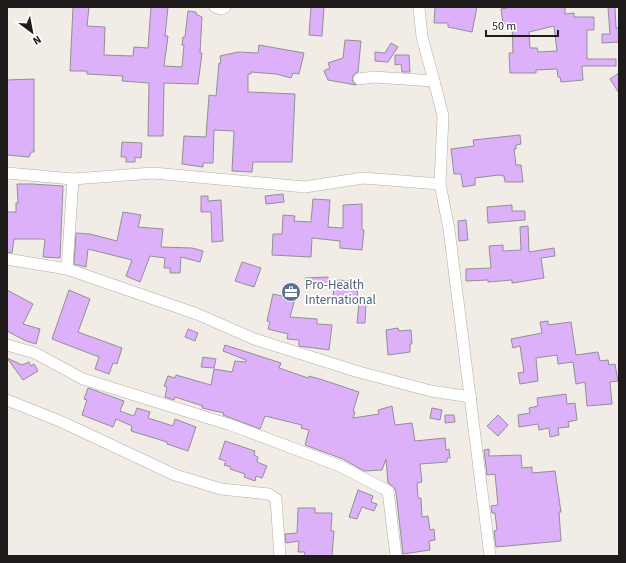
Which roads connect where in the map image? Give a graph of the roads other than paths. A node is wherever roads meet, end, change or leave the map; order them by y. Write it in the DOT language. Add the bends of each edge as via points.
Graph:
graph roads {
  1 [pos="215,7"];
  2 [pos="225,7"];
  3 [pos="420,7"];
  4 [pos="358,79"];
  5 [pos="434,81"];
  6 [pos="7,173"];
  7 [pos="73,179"];
  8 [pos="440,184"];
  9 [pos="7,259"];
  10 [pos="67,269"];
  11 [pos="7,345"];
  12 [pos="471,397"];
  13 [pos="7,400"];
  14 [pos="280,556"];
  15 [pos="396,556"];
  16 [pos="490,556"];
  1 -- 2 [label="street"];
  3 -- 5 [label="street" via="422,37"];
  4 -- 5 [label="street" via="374,76"];
  5 -- 8 [label="street" via="443,116"];
  6 -- 7 [label="street"];
  7 -- 8 [label="street" via="153,173 305,186 363,178"];
  7 -- 10 [label="street"];
  8 -- 12 [label="street" via="449,229"];
  9 -- 10 [label="street"];
  10 -- 12 [label="street" via="197,314 254,339 359,372 431,391"];
  11 -- 15 [label="street" via="35,353 83,379 231,425 325,461 388,491"];
  12 -- 16 [label="street"];
  13 -- 14 [label="street" via="62,422 175,476 221,489 269,494 276,499"];
}
